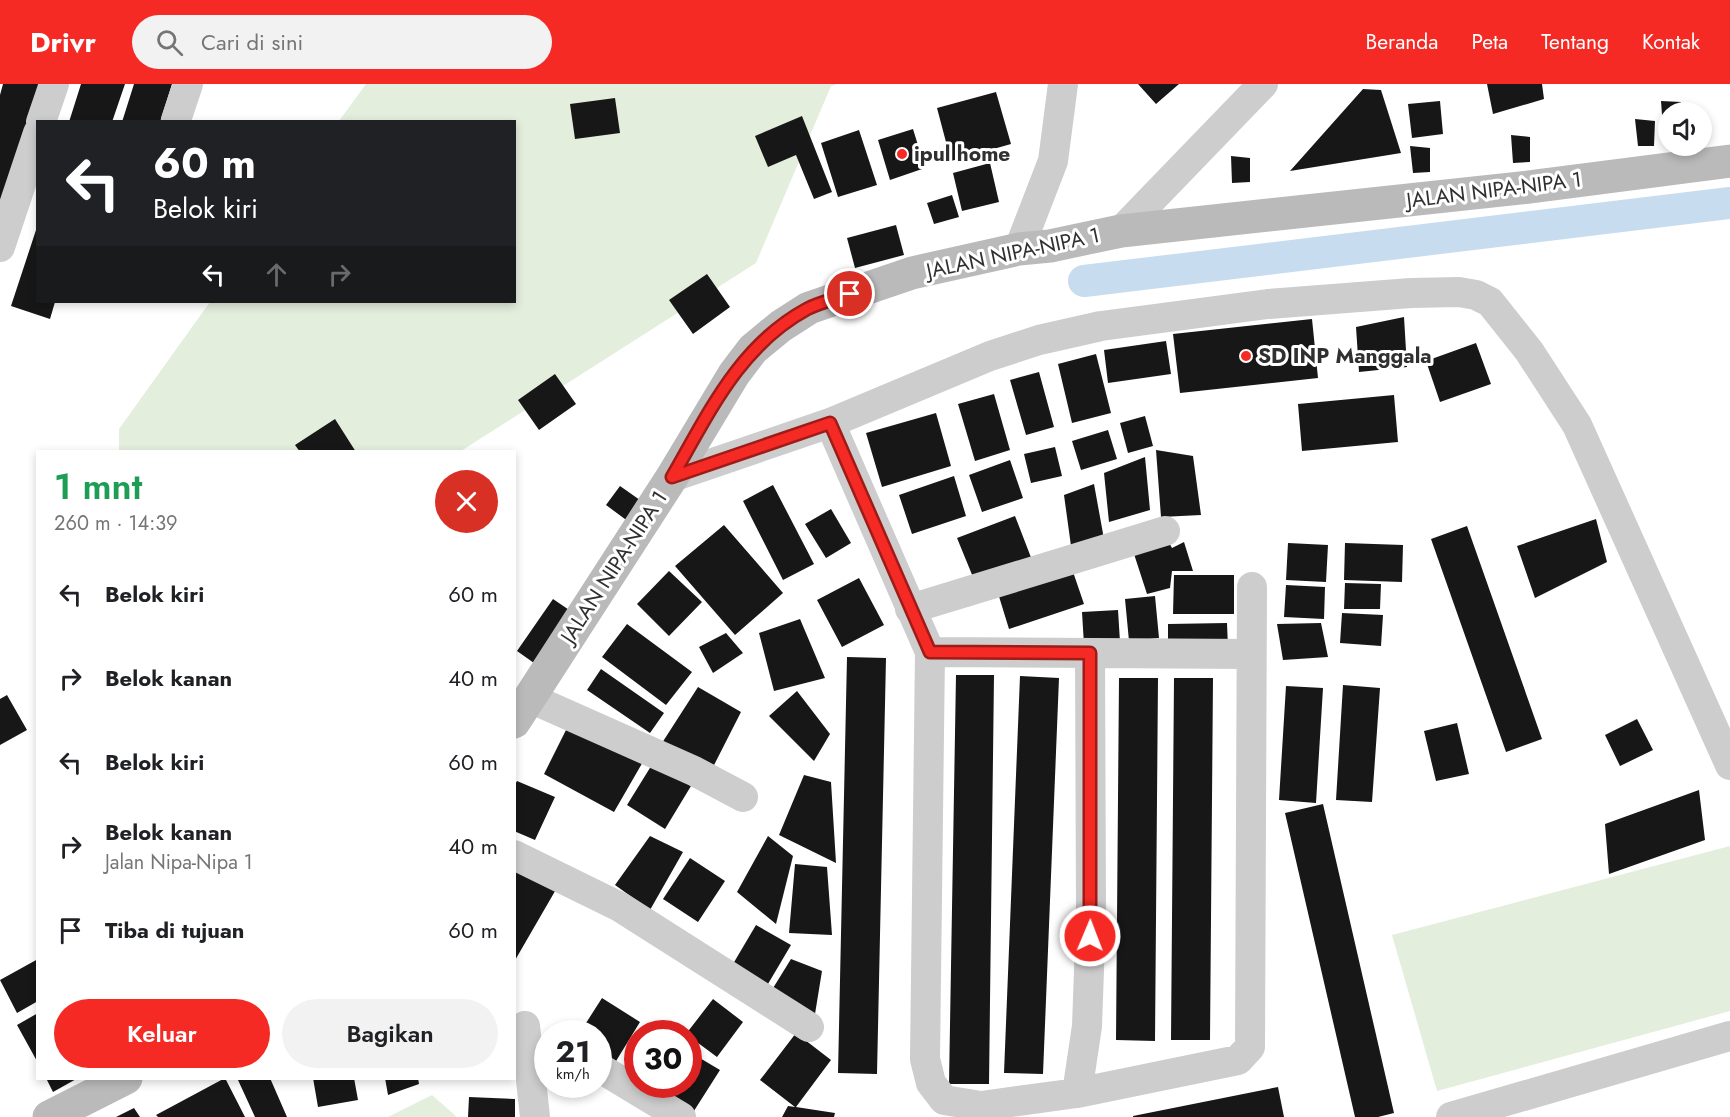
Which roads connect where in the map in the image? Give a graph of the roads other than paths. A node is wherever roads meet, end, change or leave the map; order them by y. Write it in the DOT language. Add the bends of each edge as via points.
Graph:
graph roads {
  1 [pos="54,84"];
  2 [pos="188,84"];
  3 [pos="1063,84"];
  4 [pos="1263,84"];
  5 [pos="42,120"];
  6 [pos="176,120"];
  7 [pos="36,139"];
  8 [pos="1730,161"];
  9 [pos="1121,231"];
  10 [pos="0,247"];
  11 [pos="1018,249"];
  12 [pos="830,423"];
  13 [pos="672,477"];
  14 [pos="1165,531"];
  15 [pos="1252,587"];
  16 [pos="910,609"];
  17 [pos="930,652"];
  18 [pos="1090,653"];
  19 [pos="1251,654"];
  20 [pos="522,710"];
  21 [pos="1730,765"];
  22 [pos="743,797"];
  23 [pos="516,856"];
  24 [pos="808,1027"];
  25 [pos="529,1028"];
  26 [pos="1730,1036"];
  27 [pos="612,1075"];
  28 [pos="122,1080"];
  29 [pos="1077,1094"];
  30 [pos="49,1117"];
  31 [pos="535,1117"];
  32 [pos="681,1117"];
  33 [pos="1451,1117"];
  1 -- 5 [label="street"];
  2 -- 6 [label="street"];
  3 -- 11 [label="street" via="1053,161"];
  4 -- 9 [label="street"];
  7 -- 10 [label="street"];
  8 -- 9 [label="street, JALAN NIPA-NIPA 1"];
  9 -- 11 [label="street, JALAN NIPA-NIPA 1"];
  11 -- 13 [label="street, JALAN NIPA-NIPA 1" via="912,273 809,308 781,326 753,349 734,374"];
  12 -- 13 [label="street"];
  12 -- 16 [label="street"];
  12 -- 21 [label="street" via="990,357 1039,340 1101,326 1268,304 1411,293 1476,295 1490,302 1515,333 1577,425"];
  13 -- 20 [label="street, JALAN NIPA-NIPA 1"];
  14 -- 16 [label="street"];
  15 -- 19 [label="street"];
  16 -- 17 [label="street"];
  17 -- 18 [label="street"];
  17 -- 29 [label="street" via="925,1059 932,1083 944,1100 981,1106"];
  18 -- 19 [label="street"];
  18 -- 29 [label="street" via="1090,947 1087,1026"];
  19 -- 29 [label="street" via="1250,1047 1238,1060"];
  20 -- 22 [label="street" via="694,771"];
  23 -- 24 [label="street" via="620,907"];
  25 -- 31 [label="street"];
  26 -- 33 [label="street"];
  27 -- 32 [label="street"];
  28 -- 30 [label="street"];
}
